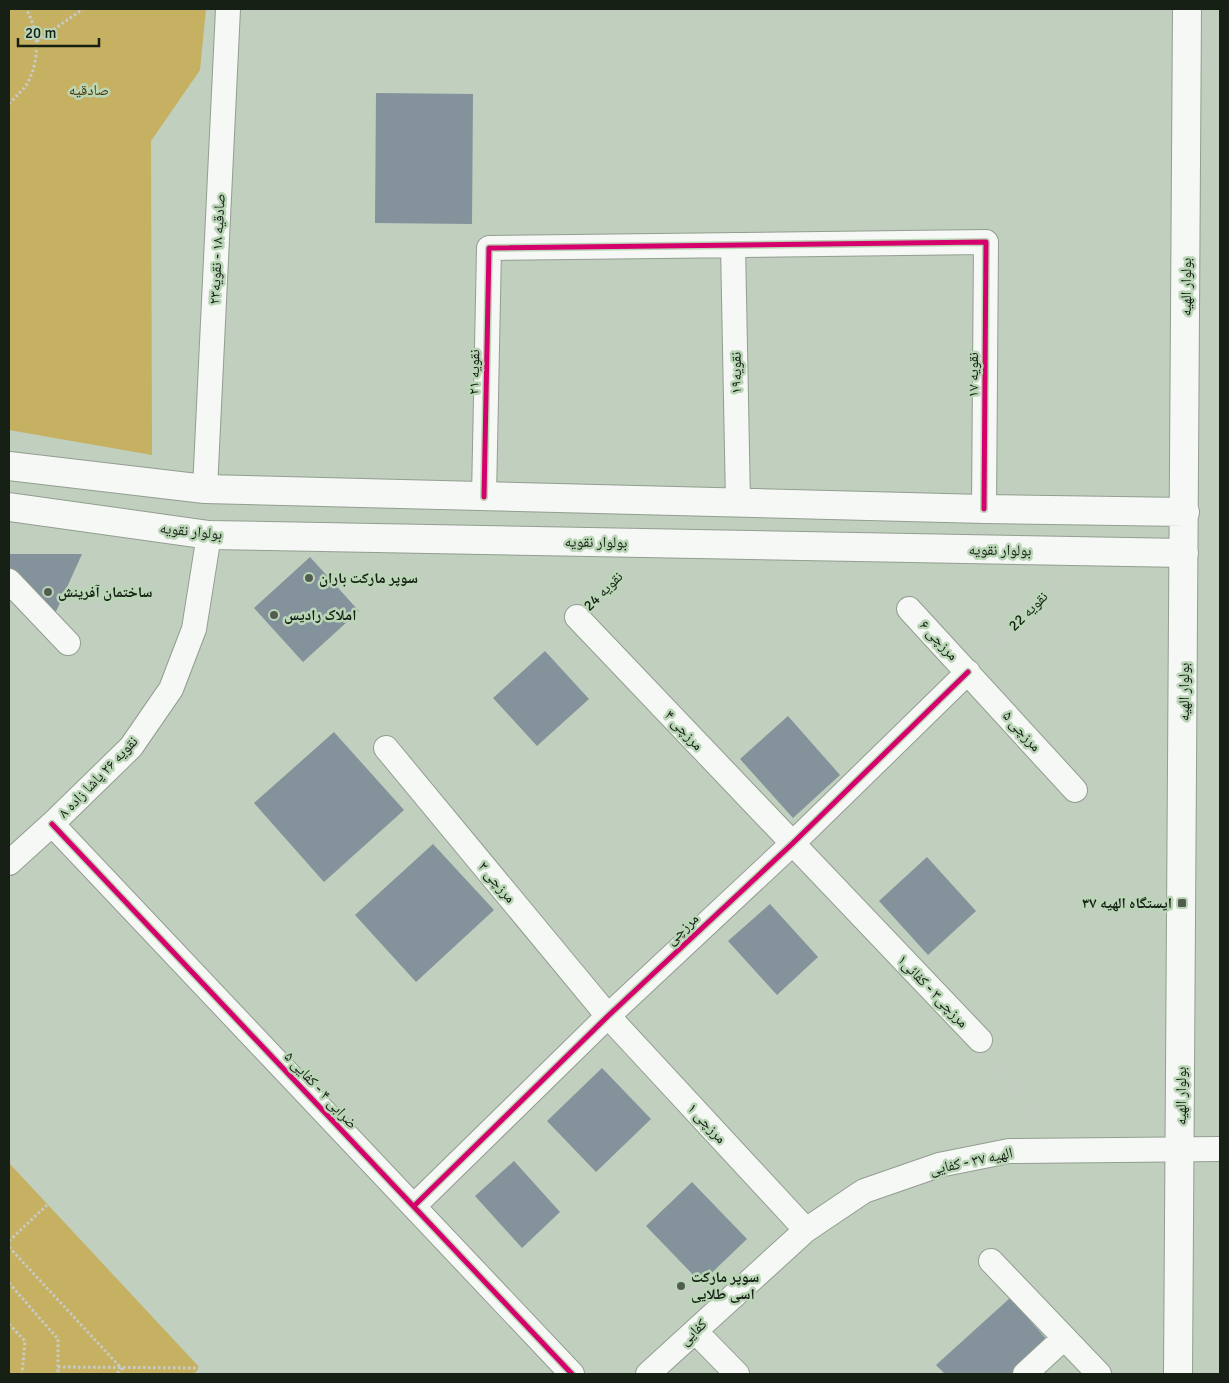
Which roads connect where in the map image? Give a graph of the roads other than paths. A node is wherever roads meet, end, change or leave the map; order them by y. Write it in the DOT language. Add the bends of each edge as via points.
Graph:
graph roads {
  1 [pos="228,9"];
  2 [pos="1187,9"];
  3 [pos="733,245"];
  4 [pos="9,466"];
  5 [pos="206,490"];
  6 [pos="484,497"];
  7 [pos="738,502"];
  8 [pos="9,507"];
  9 [pos="984,509"];
  10 [pos="1185,512"];
  11 [pos="209,535"];
  12 [pos="1184,553"];
  13 [pos="9,581"];
  14 [pos="909,609"];
  15 [pos="577,617"];
  16 [pos="68,643"];
  17 [pos="968,672"];
  18 [pos="386,748"];
  19 [pos="1075,790"];
  20 [pos="52,824"];
  21 [pos="792,844"];
  22 [pos="9,863"];
  23 [pos="608,1016"];
  24 [pos="980,1040"];
  25 [pos="1181,1148"];
  26 [pos="1220,1149"];
  27 [pos="414,1206"];
  28 [pos="806,1230"];
  29 [pos="991,1261"];
  30 [pos="695,1331"];
  31 [pos="1064,1338"];
  32 [pos="572,1374"];
  33 [pos="648,1374"];
  34 [pos="737,1374"];
  35 [pos="1025,1374"];
  36 [pos="1099,1374"];
  37 [pos="1178,1374"];
  1 -- 5 [label="street, صادقیه ۱۸ - نقویه۲۳"];
  2 -- 10 [label="main road, بولوار الهیه"];
  3 -- 6 [label="street, نقویه ۲۱" via="489,248"];
  3 -- 7 [label="street, نقویه۱۹"];
  3 -- 9 [label="street, نقویه ۱۷" via="986,242"];
  4 -- 5 [label="main road"];
  5 -- 6 [label="main road"];
  6 -- 7 [label="main road"];
  7 -- 9 [label="main road"];
  8 -- 11 [label="main road, بولوار نقویه"];
  9 -- 10 [label="main road"];
  10 -- 12 [label="main road, بولوار الهیه"];
  11 -- 12 [label="main road, بولوار نقویه"];
  11 -- 20 [label="street, نقویه ۲۶ پاشا زاده ۸" via="194,630 171,689 131,747"];
  12 -- 25 [label="main road, بولوار الهیه"];
  13 -- 16 [label="street"];
  14 -- 17 [label="street, مرزچی ۶"];
  15 -- 21 [label="street, مرزچی ۴"];
  17 -- 19 [label="street, مرزچی ۵"];
  17 -- 21 [label="street, مرزچی"];
  18 -- 23 [label="street, مرزچی ۲"];
  20 -- 22 [label="street, نقویه ۲۶ پاشا زاده ۸"];
  20 -- 27 [label="street, ضرابی ۴ - کفایی ۵"];
  21 -- 23 [label="street, مرزچی"];
  21 -- 24 [label="street, مرزچی۳ - کفائی۱"];
  23 -- 27 [label="street, مرزچی"];
  23 -- 28 [label="street, مرزچی ۱"];
  25 -- 26 [label="street, الهیه ۳۷ - کفایی"];
  25 -- 28 [label="street, الهیه ۳۷ - کفایی" via="1008,1151 939,1165 864,1191"];
  25 -- 37 [label="main road, بولوار الهیه"];
  27 -- 32 [label="street, ضرابی ۴ - کفایی ۵"];
  28 -- 30 [label="street, کفایی"];
  29 -- 31 [label="street"];
  30 -- 33 [label="street, کفایی"];
  30 -- 34 [label="street"];
  31 -- 35 [label="street"];
  31 -- 36 [label="street"];
}
